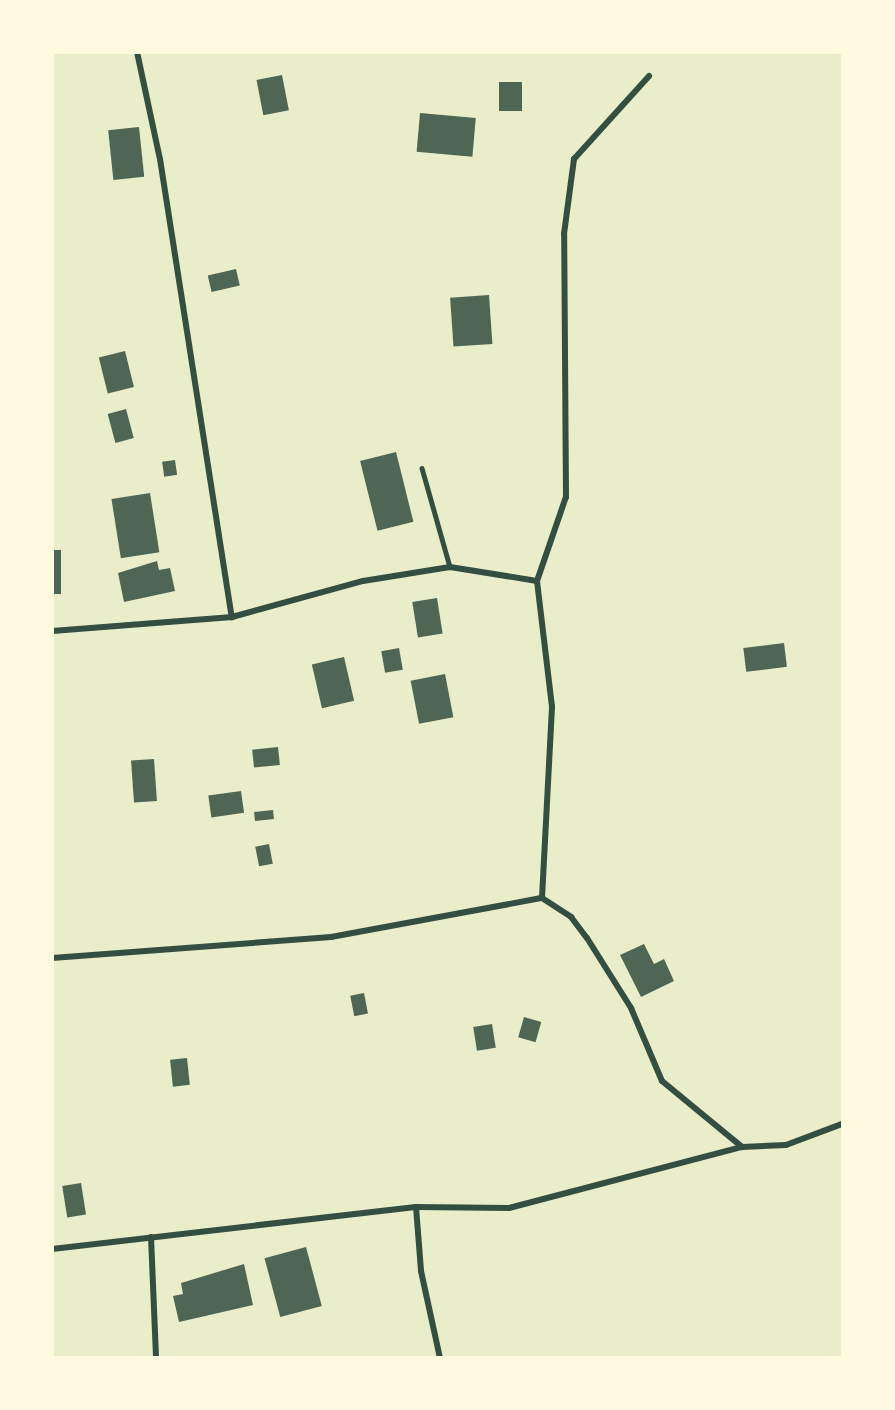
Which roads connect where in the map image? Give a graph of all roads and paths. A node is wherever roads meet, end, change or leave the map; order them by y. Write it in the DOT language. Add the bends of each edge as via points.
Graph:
graph roads {
  1 [pos="137,52"];
  2 [pos="650,76"];
  3 [pos="422,468"];
  4 [pos="450,567"];
  5 [pos="537,581"];
  6 [pos="232,617"];
  7 [pos="52,631"];
  8 [pos="542,898"];
  9 [pos="52,958"];
  10 [pos="843,1124"];
  11 [pos="742,1147"];
  12 [pos="416,1207"];
  13 [pos="151,1237"];
  14 [pos="52,1249"];
  15 [pos="156,1358"];
  16 [pos="440,1358"];
  1 -- 6 [label="street" via="160,159"];
  2 -- 5 [label="street" via="574,159 564,234 569,321 566,497"];
  3 -- 4 [label="lane"];
  4 -- 5 [label="street"];
  4 -- 6 [label="street" via="363,581"];
  5 -- 8 [label="street" via="552,707"];
  6 -- 7 [label="street"];
  8 -- 9 [label="street" via="331,937"];
  8 -- 11 [label="street" via="571,917 587,938 631,1008 662,1081"];
  10 -- 11 [label="street" via="786,1145"];
  11 -- 12 [label="street" via="509,1208"];
  12 -- 13 [label="street"];
  12 -- 16 [label="street" via="421,1271"];
  13 -- 14 [label="street"];
  13 -- 15 [label="street"];
}
